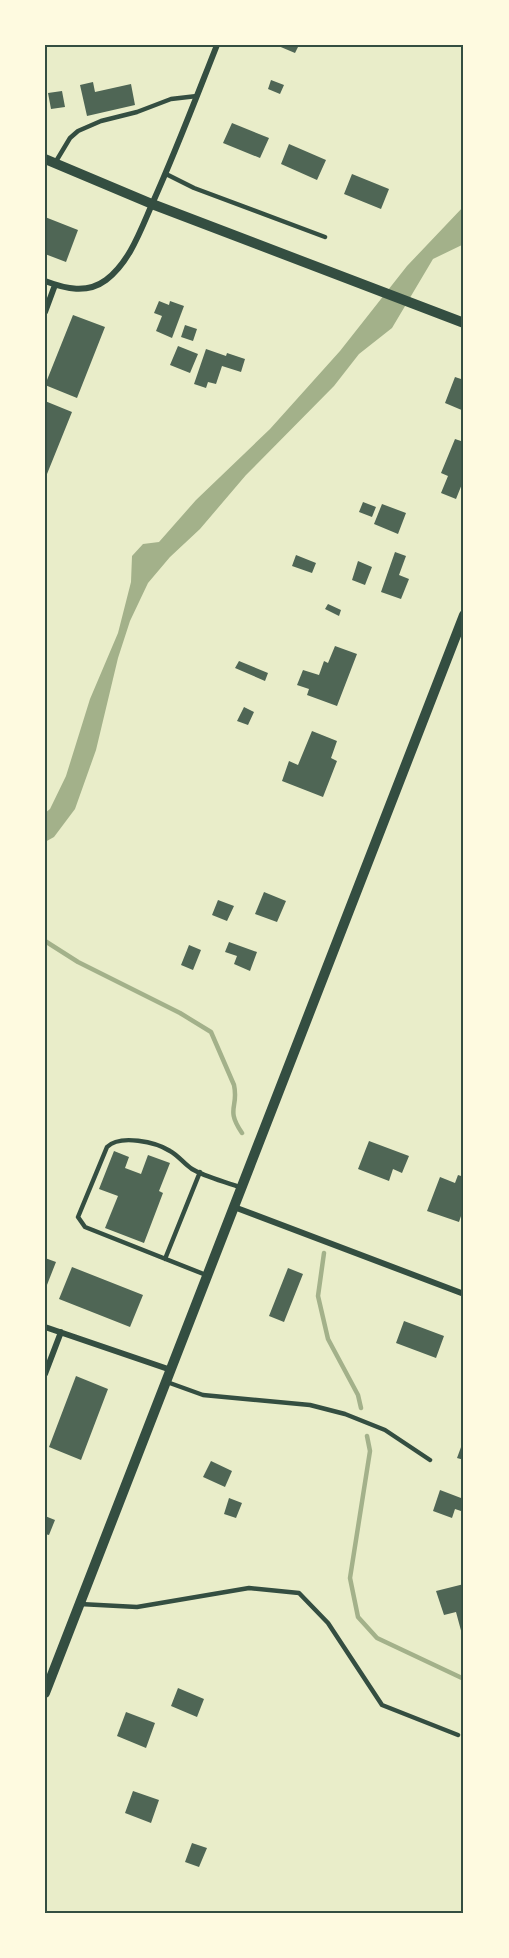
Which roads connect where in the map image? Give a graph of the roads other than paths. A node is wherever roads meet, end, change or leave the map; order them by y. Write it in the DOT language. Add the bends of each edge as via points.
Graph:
graph roads {
  1 [pos="218,45"];
  2 [pos="197,96"];
  3 [pos="50,161"];
  4 [pos="166,174"];
  5 [pos="152,204"];
  6 [pos="325,237"];
  7 [pos="45,281"];
  8 [pos="55,285"];
  9 [pos="45,312"];
  10 [pos="464,323"];
  11 [pos="464,615"];
  12 [pos="200,1172"];
  13 [pos="242,1188"];
  14 [pos="234,1207"];
  15 [pos="165,1259"];
  16 [pos="207,1275"];
  17 [pos="464,1294"];
  18 [pos="45,1326"];
  19 [pos="62,1332"];
  20 [pos="171,1370"];
  21 [pos="45,1374"];
  22 [pos="166,1382"];
  23 [pos="430,1460"];
  24 [pos="80,1604"];
  25 [pos="45,1693"];
  26 [pos="458,1735"];
  1 -- 2 [label="street"];
  2 -- 3 [label="lane" via="171,99 78,131"];
  2 -- 4 [label="street"];
  3 -- 5 [label="street"];
  4 -- 5 [label="street"];
  4 -- 6 [label="lane"];
  5 -- 8 [label="street" via="126,258 104,281 74,290"];
  5 -- 10 [label="street"];
  7 -- 8 [label="street"];
  8 -- 9 [label="street"];
  11 -- 13 [label="street"];
  12 -- 13 [label="lane"];
  12 -- 15 [label="lane"];
  12 -- 15 [label="lane" via="169,1150 127,1140 112,1142 78,1217 85,1227"];
  13 -- 14 [label="street"];
  14 -- 16 [label="street"];
  14 -- 17 [label="street"];
  15 -- 16 [label="lane"];
  16 -- 20 [label="street"];
  18 -- 19 [label="street"];
  19 -- 20 [label="street"];
  19 -- 21 [label="street"];
  20 -- 22 [label="street"];
  22 -- 23 [label="lane" via="203,1395 310,1405 345,1414 386,1430"];
  22 -- 24 [label="street"];
  24 -- 25 [label="street"];
  24 -- 26 [label="lane" via="137,1607 249,1588 299,1593 328,1623 382,1705"];
}
